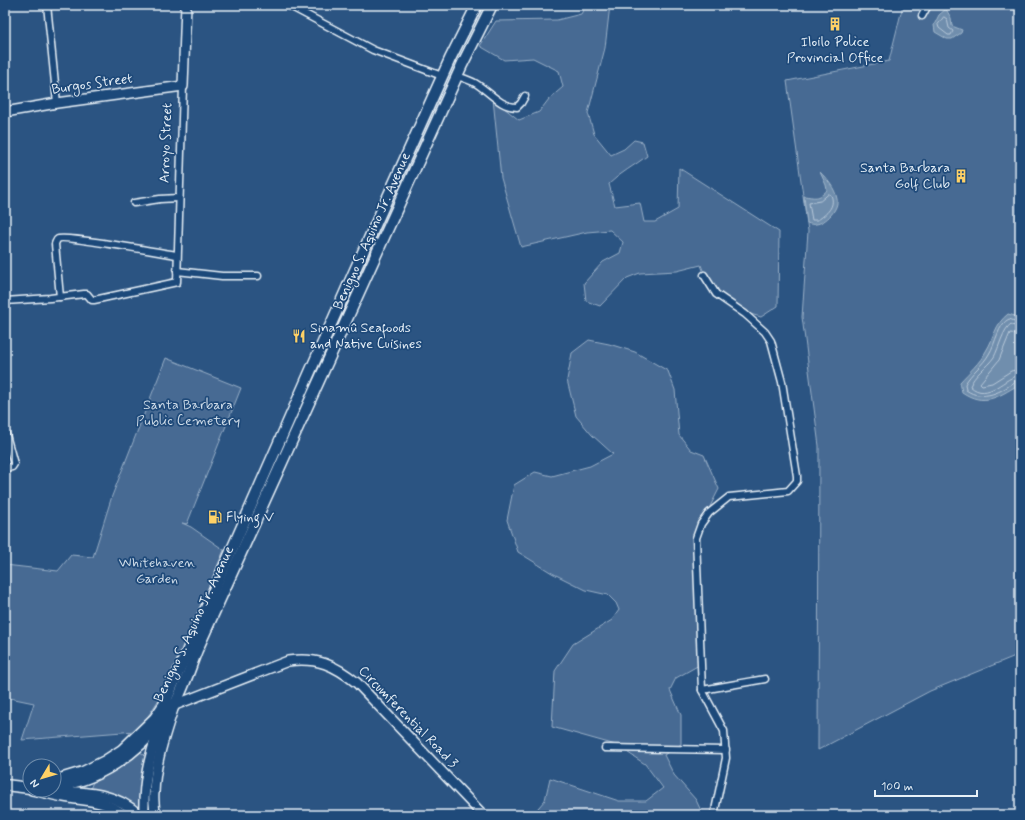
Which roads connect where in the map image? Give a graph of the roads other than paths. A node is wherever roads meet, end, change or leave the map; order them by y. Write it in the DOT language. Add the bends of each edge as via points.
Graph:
graph roads {
  1 [pos="47,5"];
  2 [pos="186,5"];
  3 [pos="288,5"];
  4 [pos="477,5"];
  5 [pos="492,5"];
  6 [pos="928,5"];
  7 [pos="922,16"];
  8 [pos="442,76"];
  9 [pos="458,76"];
  10 [pos="183,86"];
  11 [pos="525,96"];
  12 [pos="57,103"];
  13 [pos="5,112"];
  14 [pos="178,198"];
  15 [pos="134,203"];
  16 [pos="178,255"];
  17 [pos="177,271"];
  18 [pos="354,272"];
  19 [pos="704,275"];
  20 [pos="258,276"];
  21 [pos="366,278"];
  22 [pos="60,297"];
  23 [pos="5,301"];
  24 [pos="5,430"];
  25 [pos="5,468"];
  26 [pos="765,679"];
  27 [pos="702,690"];
  28 [pos="170,704"];
  29 [pos="160,724"];
  30 [pos="605,748"];
  31 [pos="726,750"];
  32 [pos="62,778"];
  33 [pos="62,784"];
  34 [pos="5,785"];
  35 [pos="22,788"];
  36 [pos="62,791"];
  37 [pos="62,796"];
  38 [pos="124,815"];
  39 [pos="139,815"];
  40 [pos="144,815"];
  41 [pos="155,815"];
  42 [pos="483,815"];
  43 [pos="714,815"];
  1 -- 12 [label="street"];
  2 -- 10 [label="main road, Arroyo Street"];
  3 -- 8 [label="street" via="373,50"];
  4 -- 8 [label="main road, Benigno S. Aquino Jr. Avenue"];
  5 -- 9 [label="main road, Benigno S. Aquino Jr. Avenue"];
  6 -- 7 [label="street"];
  8 -- 18 [label="main road, Benigno S. Aquino Jr. Avenue"];
  9 -- 11 [label="street" via="476,84 512,107 521,103"];
  9 -- 21 [label="main road, Benigno S. Aquino Jr. Avenue"];
  10 -- 12 [label="main road, Burgos Street"];
  10 -- 14 [label="street, Arroyo Street"];
  12 -- 13 [label="main road, Burgos Street"];
  14 -- 15 [label="street"];
  14 -- 16 [label="street, Arroyo Street"];
  16 -- 17 [label="street, Arroyo Street"];
  16 -- 22 [label="street" via="59,238 55,244"];
  17 -- 20 [label="street" via="222,276"];
  17 -- 22 [label="street, Arroyo Street" via="177,282 94,300 86,294"];
  18 -- 21 [label="main road"];
  18 -- 28 [label="main road, Benigno S. Aquino Jr. Avenue" via="192,640"];
  19 -- 27 [label="street" via="716,294 745,314 766,332 771,341 782,382 797,481 788,491 729,497 708,513 701,524 696,538"];
  21 -- 28 [label="main road, Benigno S. Aquino Jr. Avenue" via="198,650"];
  22 -- 23 [label="street"];
  24 -- 25 [label="street" via="14,464"];
  26 -- 27 [label="street"];
  27 -- 31 [label="street" via="724,731"];
  28 -- 29 [label="main road, Benigno S. Aquino Jr. Avenue"];
  28 -- 32 [label="main road, Benigno S. Aquino Jr. Avenue" via="122,750 83,772"];
  28 -- 41 [label="main road" via="156,768"];
  28 -- 42 [label="main road, Circumferential Road 3" via="288,661 318,661 330,665 357,683"];
  29 -- 33 [label="main road, Benigno S. Aquino Jr. Avenue" via="126,757 86,778"];
  29 -- 40 [label="main road" via="149,758"];
  30 -- 31 [label="street"];
  31 -- 43 [label="street"];
  34 -- 35 [label="main road"];
  36 -- 39 [label="main road" via="108,796"];
  37 -- 38 [label="main road" via="104,804"];
}
